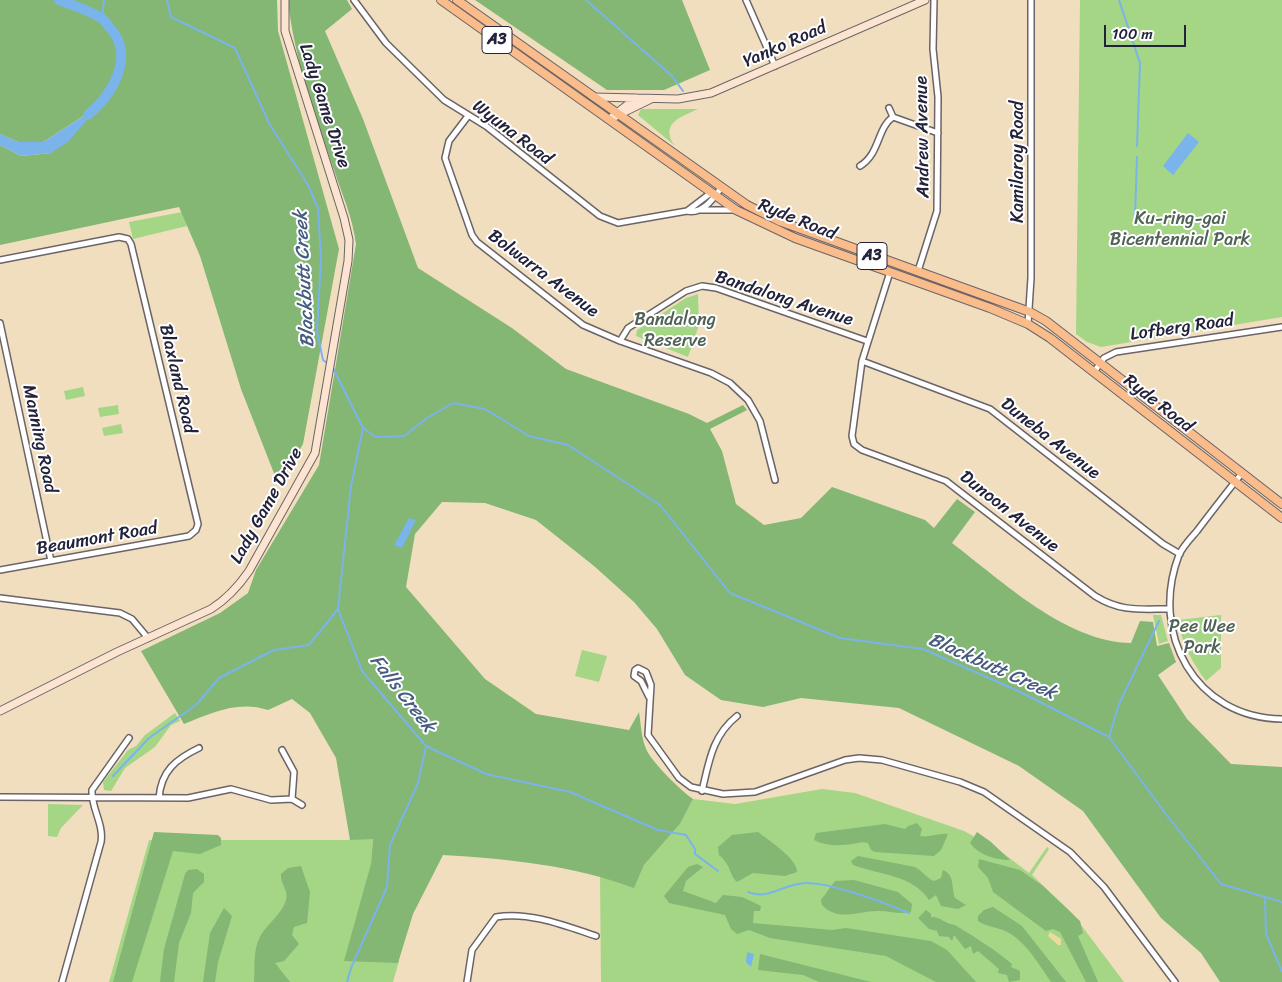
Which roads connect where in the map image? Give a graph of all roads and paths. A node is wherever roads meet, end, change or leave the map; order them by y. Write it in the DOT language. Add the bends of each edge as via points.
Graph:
graph roads {
  1 [pos="285,0"];
  2 [pos="354,0"];
  3 [pos="441,0"];
  4 [pos="458,0"];
  5 [pos="746,0"];
  6 [pos="925,0"];
  7 [pos="934,0"];
  8 [pos="1031,0"];
  9 [pos="775,66"];
  10 [pos="594,97"];
  11 [pos="636,98"];
  12 [pos="652,99"];
  13 [pos="889,108"];
  14 [pos="618,113"];
  15 [pos="468,116"];
  16 [pos="893,117"];
  17 [pos="610,119"];
  18 [pos="938,133"];
  19 [pos="860,166"];
  20 [pos="721,188"];
  21 [pos="713,195"];
  22 [pos="700,210"];
  23 [pos="736,210"];
  24 [pos="687,211"];
  25 [pos="0,260"];
  26 [pos="918,271"];
  27 [pos="890,272"];
  28 [pos="1030,312"];
  29 [pos="0,323"];
  30 [pos="1028,324"];
  31 [pos="1282,327"];
  32 [pos="620,341"];
  33 [pos="867,341"];
  34 [pos="862,361"];
  35 [pos="1101,362"];
  36 [pos="1094,372"];
  37 [pos="1242,473"];
  38 [pos="775,480"];
  39 [pos="1235,482"];
  40 [pos="1282,504"];
  41 [pos="1282,518"];
  42 [pos="196,530"];
  43 [pos="1180,554"];
  44 [pos="51,561"];
  45 [pos="0,570"];
  46 [pos="0,598"];
  47 [pos="1168,609"];
  48 [pos="148,638"];
  49 [pos="649,697"];
  50 [pos="0,711"];
  51 [pos="736,716"];
  52 [pos="1282,719"];
  53 [pos="129,738"];
  54 [pos="199,748"];
  55 [pos="282,750"];
  56 [pos="702,791"];
  57 [pos="0,797"];
  58 [pos="91,798"];
  59 [pos="159,798"];
  60 [pos="292,799"];
  61 [pos="302,805"];
  62 [pos="596,936"];
  63 [pos="62,982"];
  64 [pos="467,982"];
  65 [pos="1175,982"];
  1 -- 48 [label="main road, Lady Game Drive" via="285,31 349,240 346,280 315,452 232,594 211,610"];
  2 -- 15 [label="street, Wyuna Road" via="386,43 444,100"];
  3 -- 17 [label="highway, Ryde Road / A3"];
  4 -- 10 [label="highway, Ryde Road / A3"];
  5 -- 9 [label="street"];
  6 -- 9 [label="main road, Yanko Road"];
  7 -- 18 [label="street, Andrew Avenue"];
  8 -- 28 [label="street, Kamilaroy Road"];
  9 -- 12 [label="main road, Yanko Road" via="696,97"];
  10 -- 11 [label="main road, Yanko Road"];
  10 -- 14 [label="highway, Ryde Road / A3"];
  11 -- 12 [label="main road, Yanko Road"];
  11 -- 14 [label="main road, Yanko Road"];
  12 -- 14 [label="main road, Yanko Road"];
  13 -- 16 [label="street"];
  14 -- 17 [label="main road, Yanko Road"];
  14 -- 20 [label="highway, Ryde Road / A3"];
  15 -- 24 [label="street, Wyuna Road" via="486,126 606,220 624,222"];
  15 -- 32 [label="street, Bolwarra Avenue" via="450,141 445,158 472,235 583,325"];
  16 -- 18 [label="street"];
  16 -- 19 [label="street" via="872,157"];
  17 -- 21 [label="highway, Ryde Road / A3"];
  18 -- 26 [label="street, Andrew Avenue" via="937,218"];
  20 -- 21 [label="street, Wyuna Road"];
  20 -- 26 [label="highway, Ryde Road / A3" via="779,221"];
  21 -- 22 [label="street, Wyuna Road"];
  21 -- 23 [label="highway, Ryde Road / A3"];
  21 -- 24 [label="street, Wyuna Road"];
  22 -- 23 [label="street, Wyuna Road"];
  22 -- 24 [label="street, Wyuna Road"];
  23 -- 27 [label="highway, Ryde Road / A3" via="783,234"];
  25 -- 42 [label="street, Blaxland Road" via="118,237 131,244 198,524"];
  26 -- 28 [label="highway, Ryde Road / A3"];
  27 -- 30 [label="highway, Ryde Road / A3"];
  27 -- 33 [label="street, Dunoon Avenue"];
  28 -- 30 [label="street, Kamilaroy Road"];
  28 -- 35 [label="highway, Ryde Road / A3"];
  29 -- 44 [label="street, Manning Road"];
  30 -- 36 [label="highway, Ryde Road / A3"];
  31 -- 35 [label="street, Lofberg Road" via="1116,352"];
  32 -- 33 [label="street, Bandalong Avenue" via="628,328 686,291 702,286 716,288"];
  32 -- 38 [label="street, Bolwarra Avenue" via="711,373 739,390 760,420"];
  33 -- 34 [label="street, Dunoon Avenue"];
  34 -- 43 [label="street, Duneba Avenue" via="990,409"];
  34 -- 47 [label="street, Dunoon Avenue" via="852,436 857,447 946,481 1095,596 1113,606 1122,609"];
  35 -- 36 [label="street, Lofberg Road"];
  35 -- 37 [label="highway, Ryde Road / A3"];
  36 -- 39 [label="highway, Ryde Road / A3"];
  37 -- 39 [label="street"];
  37 -- 40 [label="highway, Ryde Road / A3"];
  39 -- 41 [label="highway, Ryde Road / A3"];
  39 -- 43 [label="street"];
  42 -- 44 [label="street, Beaumont Road" via="188,536"];
  43 -- 47 [label="street"];
  44 -- 45 [label="street, Beaumont Road"];
  46 -- 48 [label="street" via="120,613 132,619"];
  47 -- 52 [label="street" via="1174,639 1192,676 1214,697 1241,712"];
  48 -- 50 [label="main road, Lady Game Drive"];
  49 -- 49 [label="street" via="641,681 634,676 638,668 650,679"];
  49 -- 56 [label="street" via="647,729 651,740 679,778"];
  51 -- 56 [label="street" via="716,740"];
  53 -- 58 [label="street" via="94,785"];
  54 -- 59 [label="street" via="168,769 163,776"];
  55 -- 60 [label="street" via="294,772"];
  56 -- 65 [label="street" via="723,794 755,792 859,758 882,760 960,782 984,792 1070,852 1104,887"];
  57 -- 58 [label="street"];
  58 -- 59 [label="street"];
  58 -- 63 [label="street" via="102,842"];
  59 -- 60 [label="street" via="196,798 231,789 271,800"];
  60 -- 61 [label="street"];
  62 -- 64 [label="street" via="545,920 496,917 472,950"];
}
